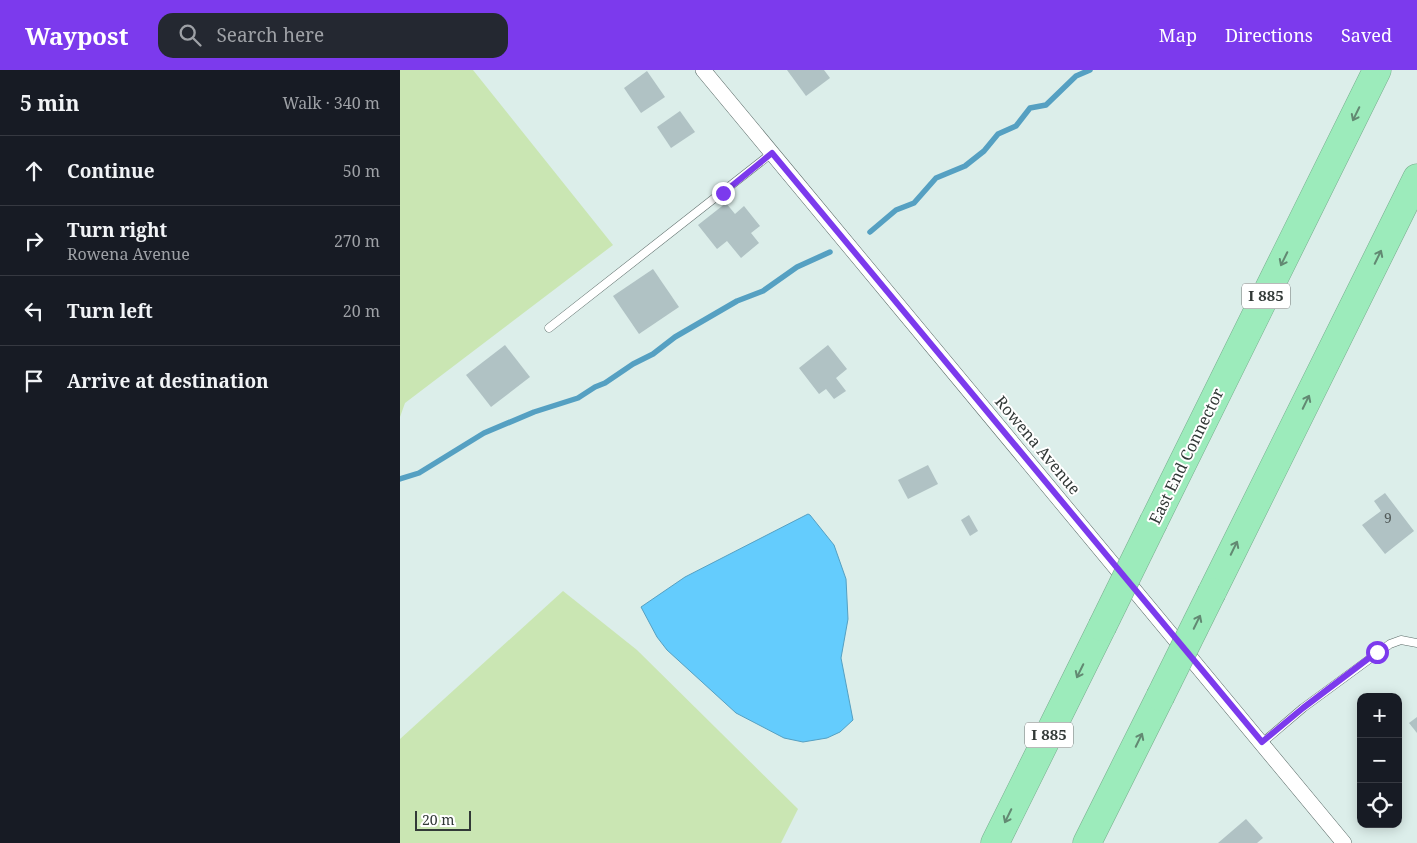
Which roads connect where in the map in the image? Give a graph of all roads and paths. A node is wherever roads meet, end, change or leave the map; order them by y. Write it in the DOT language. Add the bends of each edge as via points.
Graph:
graph roads {
  1 [pos="704,70"];
  2 [pos="1377,70"];
  3 [pos="772,153"];
  4 [pos="1417,178"];
  5 [pos="549,328"];
  6 [pos="1417,643"];
  7 [pos="1262,742"];
  8 [pos="1118,783"];
  9 [pos="995,843"];
  10 [pos="1087,843"];
  11 [pos="1098,843"];
  12 [pos="1344,843"];
  1 -- 3 [label="street, Rowena Avenue"];
  2 -- 9 [label="highway, East End Connector / I 885, one-way, bridge"];
  3 -- 5 [label="lane"];
  3 -- 7 [label="street, Rowena Avenue"];
  8 -- 4 [label="highway, one-way, bridge"];
  6 -- 7 [label="lane" via="1401,640 1390,644"];
  7 -- 12 [label="street, Rowena Avenue"];
  8 -- 10 [label="highway"];
  8 -- 11 [label="highway"];
}
